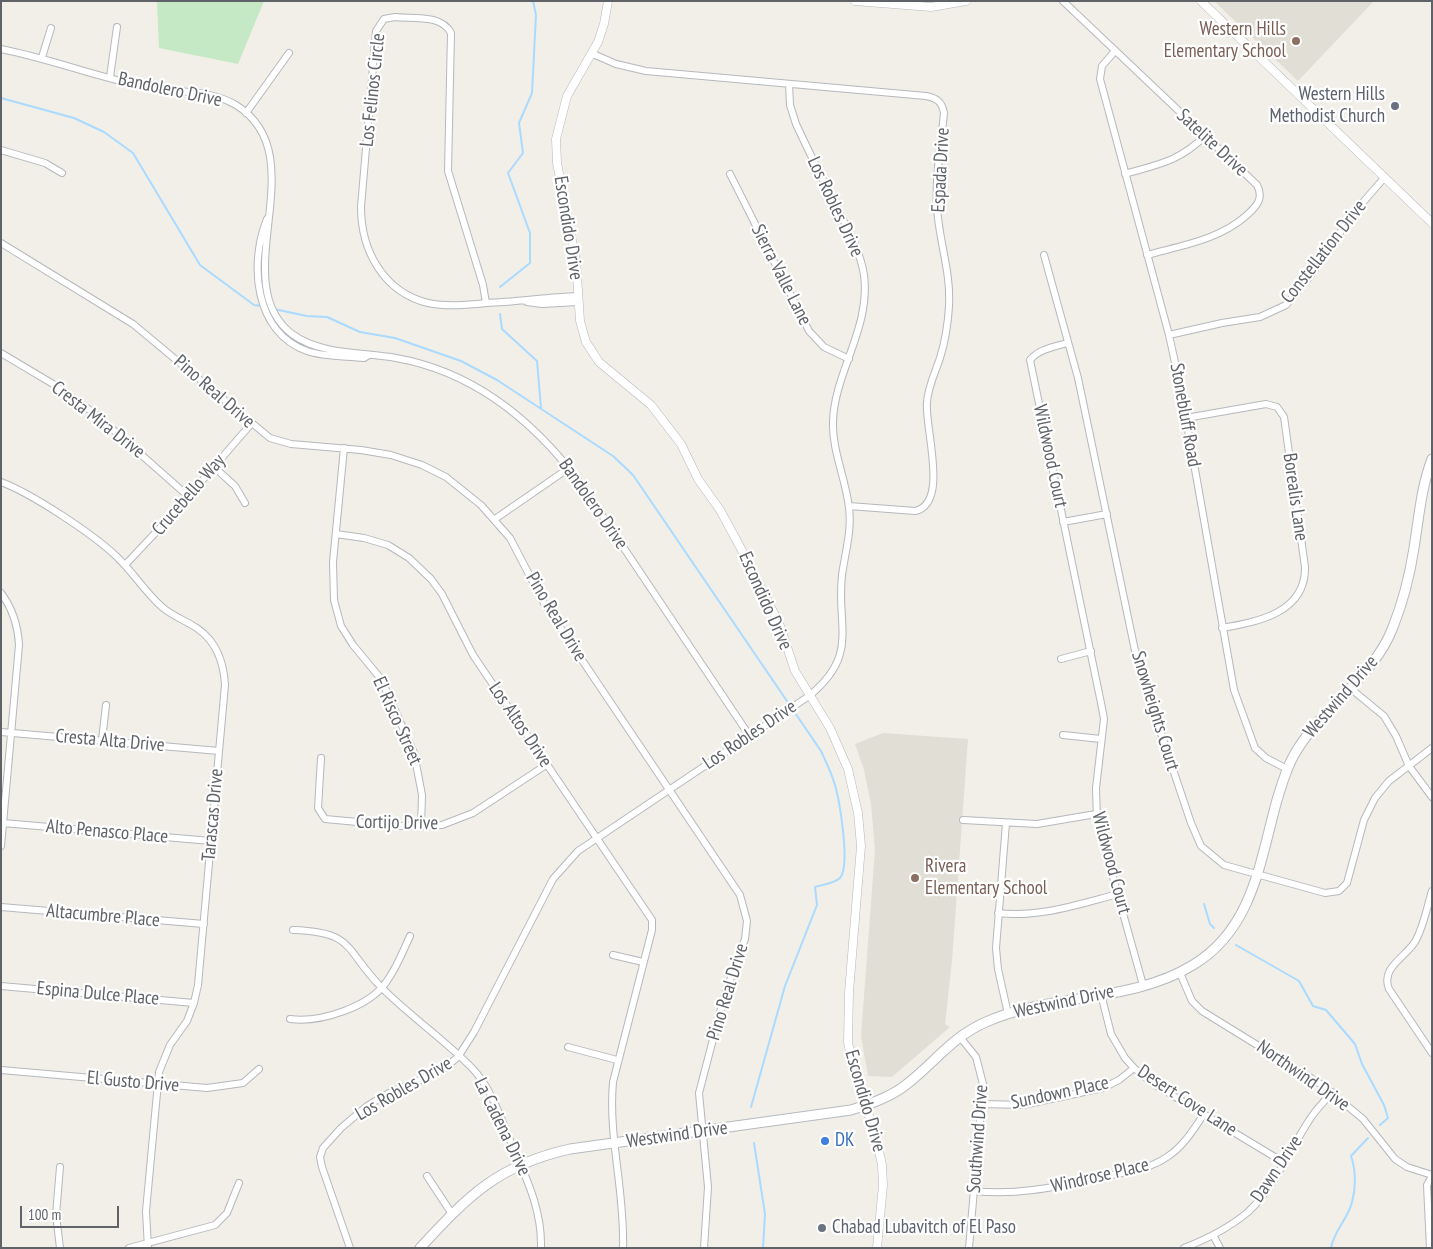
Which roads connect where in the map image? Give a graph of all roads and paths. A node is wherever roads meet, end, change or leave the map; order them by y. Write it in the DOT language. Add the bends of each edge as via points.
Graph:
graph roads {
  1 [pos="608,1"];
  2 [pos="855,1"];
  3 [pos="966,1"];
  4 [pos="1063,1"];
  5 [pos="1201,1"];
  6 [pos="117,27"];
  7 [pos="51,28"];
  8 [pos="1,49"];
  9 [pos="1115,51"];
  10 [pos="289,53"];
  11 [pos="593,54"];
  12 [pos="42,57"];
  13 [pos="110,77"];
  14 [pos="789,84"];
  15 [pos="246,113"];
  16 [pos="1205,136"];
  17 [pos="1,150"];
  18 [pos="62,173"];
  19 [pos="730,174"];
  20 [pos="1125,174"];
  21 [pos="1384,178"];
  22 [pos="268,218"];
  23 [pos="1432,223"];
  24 [pos="1,243"];
  25 [pos="1044,255"];
  26 [pos="1147,255"];
  27 [pos="578,299"];
  28 [pos="486,303"];
  29 [pos="1170,335"];
  30 [pos="1067,343"];
  31 [pos="1,353"];
  32 [pos="370,355"];
  33 [pos="849,359"];
  34 [pos="1186,418"];
  35 [pos="251,424"];
  36 [pos="344,448"];
  37 [pos="1432,459"];
  38 [pos="214,467"];
  39 [pos="569,468"];
  40 [pos="1,482"];
  41 [pos="188,496"];
  42 [pos="245,503"];
  43 [pos="849,506"];
  44 [pos="1107,514"];
  45 [pos="495,519"];
  46 [pos="1064,522"];
  47 [pos="336,534"];
  48 [pos="125,564"];
  49 [pos="1,593"];
  50 [pos="1222,628"];
  51 [pos="1090,651"];
  52 [pos="1061,658"];
  53 [pos="1350,688"];
  54 [pos="809,696"];
  55 [pos="106,704"];
  56 [pos="1,732"];
  57 [pos="11,732"];
  58 [pos="750,735"];
  59 [pos="1063,735"];
  60 [pos="1101,739"];
  61 [pos="102,740"];
  62 [pos="1432,748"];
  63 [pos="219,751"];
  64 [pos="321,758"];
  65 [pos="546,764"];
  66 [pos="1409,766"];
  67 [pos="1287,768"];
  68 [pos="670,788"];
  69 [pos="1432,797"];
  70 [pos="1096,814"];
  71 [pos="962,820"];
  72 [pos="3,823"];
  73 [pos="1006,824"];
  74 [pos="422,827"];
  75 [pos="596,837"];
  76 [pos="211,841"];
  77 [pos="1,846"];
  78 [pos="1257,874"];
  79 [pos="1432,891"];
  80 [pos="1118,894"];
  81 [pos="1,907"];
  82 [pos="998,913"];
  83 [pos="204,924"];
  84 [pos="293,930"];
  85 [pos="410,936"];
  86 [pos="613,955"];
  87 [pos="644,962"];
  88 [pos="1180,973"];
  89 [pos="1143,985"];
  90 [pos="1,986"];
  91 [pos="381,987"];
  92 [pos="1101,994"];
  93 [pos="194,1003"];
  94 [pos="1008,1014"];
  95 [pos="290,1019"];
  96 [pos="960,1037"];
  97 [pos="568,1047"];
  98 [pos="1432,1053"];
  99 [pos="458,1057"];
  100 [pos="617,1060"];
  101 [pos="1134,1068"];
  102 [pos="259,1069"];
  103 [pos="1,1070"];
  104 [pos="157,1084"];
  105 [pos="1332,1092"];
  106 [pos="982,1104"];
  107 [pos="866,1105"];
  108 [pos="1204,1114"];
  109 [pos="702,1132"];
  110 [pos="615,1143"];
  111 [pos="1284,1162"];
  112 [pos="521,1164"];
  113 [pos="60,1167"];
  114 [pos="426,1176"];
  115 [pos="1432,1176"];
  116 [pos="238,1183"];
  117 [pos="974,1191"];
  118 [pos="452,1214"];
  119 [pos="1213,1235"];
  120 [pos="148,1245"];
  121 [pos="426,1246"];
  122 [pos="60,1248"];
  123 [pos="129,1248"];
  124 [pos="350,1248"];
  125 [pos="541,1248"];
  126 [pos="622,1248"];
  127 [pos="704,1248"];
  128 [pos="877,1248"];
  129 [pos="969,1248"];
  130 [pos="1184,1248"];
  131 [pos="1220,1248"];
  132 [pos="1430,1248"];
  1 -- 11 [label="street, Escondido Drive"];
  2 -- 3 [label="street" via="931,7"];
  4 -- 9 [label="street, Satelite Drive"];
  5 -- 21 [label="street"];
  6 -- 13 [label="street"];
  7 -- 12 [label="street"];
  8 -- 12 [label="street, Bandolero Drive"];
  9 -- 16 [label="street, Satelite Drive"];
  9 -- 20 [label="street, Stonebluff Road" via="1102,66 1100,79"];
  10 -- 15 [label="street"];
  11 -- 14 [label="street, Espada Drive" via="646,71"];
  11 -- 27 [label="street, Escondido Drive" via="567,96 556,139 557,164 576,261"];
  12 -- 13 [label="street, Bandolero Drive"];
  13 -- 15 [label="street, Bandolero Drive" via="161,90 219,98"];
  14 -- 33 [label="street, Los Robles Drive" via="790,105 796,124 845,222 861,263 862,314"];
  14 -- 43 [label="street, Espada Drive" via="926,96 938,100 944,113 937,208 949,294 946,332 926,403 934,456 930,498 924,508 915,511"];
  15 -- 22 [label="street, Bandolero Drive" via="258,125 269,150 272,173"];
  16 -- 20 [label="street" via="1175,160"];
  16 -- 26 [label="street, Satelite Drive" via="1257,185 1259,203 1228,231"];
  17 -- 18 [label="street" via="45,163"];
  19 -- 33 [label="street, Sierra Valle Lane" via="809,331 824,347"];
  20 -- 26 [label="street, Stonebluff Road"];
  21 -- 23 [label="street"];
  21 -- 29 [label="street, Constellation Drive" via="1352,215 1311,276 1286,305 1260,318"];
  22 -- 32 [label="street, Bandolero Drive" via="264,280 267,297 277,318 292,334 312,344"];
  22 -- 32 [label="street, Bandolero Drive" via="263,228 258,285 266,315 291,342 307,351 364,358"];
  24 -- 35 [label="street, Pino Real Drive" via="152,338"];
  25 -- 30 [label="street, Snowheights Court"];
  26 -- 29 [label="street, Stonebluff Road"];
  27 -- 28 [label="street, Los Felinos Circle" via="539,298 526,302"];
  27 -- 54 [label="street, Escondido Drive" via="583,333 595,356 606,370 661,417 720,510 779,623 795,670"];
  28 -- 28 [label="street, Los Felinos Circle" via="446,305 428,303 412,296 385,278 366,245 361,207 376,31 387,18 437,20 451,32 448,171"];
  29 -- 34 [label="street, Stonebluff Road"];
  30 -- 44 [label="street, Snowheights Court" via="1078,378"];
  30 -- 46 [label="street, Wildwood Court" via="1035,354 1030,360"];
  31 -- 41 [label="street, Cresta Mira Drive" via="94,412"];
  32 -- 39 [label="street, Bandolero Drive" via="429,366 494,397 530,425"];
  33 -- 43 [label="street, Los Robles Drive" via="833,422 833,436"];
  34 -- 50 [label="street, Stonebluff Road"];
  34 -- 50 [label="street, Borealis Lane" via="1266,404 1277,407 1284,417 1305,567 1304,583 1296,597 1274,615"];
  35 -- 36 [label="street, Pino Real Drive" via="277,440"];
  35 -- 38 [label="street, Crucebello Way"];
  36 -- 45 [label="street, Pino Real Drive" via="384,453 422,465 455,483"];
  36 -- 47 [label="street, El Risco Street"];
  37 -- 53 [label="main road, Westwind Drive" via="1422,488 1409,573 1394,626 1373,662"];
  38 -- 41 [label="street, Crucebello Way"];
  38 -- 42 [label="street" via="235,486"];
  39 -- 45 [label="street"];
  39 -- 58 [label="street, Bandolero Drive"];
  40 -- 48 [label="street, Tarascas Drive" via="90,535"];
  41 -- 48 [label="street, Crucebello Way" via="148,543"];
  43 -- 54 [label="street, Los Robles Drive" via="848,546 841,588 843,644 830,675"];
  44 -- 46 [label="street"];
  44 -- 78 [label="street, Snowheights Court" via="1138,664 1196,836 1201,846 1224,865"];
  45 -- 68 [label="street, Pino Real Drive" via="514,544 557,624"];
  46 -- 51 [label="street, Wildwood Court"];
  47 -- 65 [label="street, Los Altos Drive" via="388,546 409,558 431,579 473,655"];
  47 -- 74 [label="street, El Risco Street" via="333,591 338,619 353,645 381,679 404,728 419,771"];
  48 -- 63 [label="street, Tarascas Drive" via="164,609 201,630 219,656 225,685"];
  49 -- 57 [label="street" via="18,632"];
  50 -- 67 [label="street, Stonebluff Road" via="1234,690 1252,744 1266,758"];
  51 -- 52 [label="street"];
  51 -- 60 [label="street, Wildwood Court" via="1104,719"];
  53 -- 66 [label="street" via="1384,716"];
  53 -- 67 [label="main road, Westwind Drive" via="1305,737"];
  54 -- 58 [label="street, Los Robles Drive"];
  54 -- 107 [label="street, Escondido Drive" via="840,748 853,787 860,824 861,864 847,1020 852,1064"];
  55 -- 61 [label="street"];
  56 -- 57 [label="street, Cresta Alta Drive"];
  57 -- 61 [label="street, Cresta Alta Drive"];
  57 -- 72 [label="street"];
  58 -- 68 [label="street, Los Robles Drive"];
  59 -- 60 [label="street"];
  60 -- 70 [label="street, Wildwood Court"];
  61 -- 63 [label="street, Cresta Alta Drive"];
  62 -- 66 [label="street, Snowheights Court"];
  63 -- 76 [label="street, Tarascas Drive"];
  64 -- 74 [label="street, Cortijo Drive" via="317,800 323,817 332,821"];
  65 -- 74 [label="street, Cortijo Drive" via="473,813 447,824"];
  65 -- 75 [label="street, Los Altos Drive"];
  66 -- 69 [label="street"];
  66 -- 78 [label="street, Snowheights Court" via="1385,786 1368,809 1346,883 1339,891 1325,893"];
  67 -- 78 [label="main road, Westwind Drive"];
  68 -- 75 [label="street, Los Robles Drive"];
  68 -- 109 [label="street, Pino Real Drive" via="740,895 747,921 745,939 724,997 701,1084"];
  70 -- 73 [label="street" via="1037,824"];
  70 -- 80 [label="street, Wildwood Court"];
  71 -- 73 [label="street"];
  72 -- 76 [label="street, Alto Penasco Place"];
  72 -- 77 [label="street"];
  73 -- 82 [label="street"];
  75 -- 87 [label="street, Los Altos Drive" via="652,920"];
  75 -- 99 [label="street, Los Robles Drive" via="578,851 553,879"];
  76 -- 83 [label="street, Tarascas Drive"];
  78 -- 88 [label="main road, Westwind Drive" via="1247,905 1228,935 1205,958"];
  79 -- 98 [label="street" via="1416,942 1387,976 1389,989"];
  80 -- 82 [label="street" via="1038,913"];
  80 -- 89 [label="street, Wildwood Court"];
  81 -- 83 [label="street, Altacumbre Place"];
  82 -- 94 [label="street" via="998,969"];
  83 -- 93 [label="street, Tarascas Drive"];
  84 -- 91 [label="street, La Cadena Drive" via="335,935 346,943"];
  85 -- 91 [label="street" via="387,982"];
  86 -- 87 [label="street"];
  87 -- 100 [label="street, Los Altos Drive"];
  88 -- 89 [label="main road, Westwind Drive"];
  88 -- 105 [label="street, Northwind Drive" via="1192,1000 1202,1011"];
  89 -- 92 [label="main road, Westwind Drive"];
  90 -- 93 [label="street, Espina Dulce Place"];
  91 -- 95 [label="street" via="370,997 335,1014 307,1021"];
  91 -- 99 [label="street, La Cadena Drive"];
  92 -- 94 [label="main road, Westwind Drive"];
  92 -- 101 [label="street, Desert Cove Lane" via="1111,1034"];
  93 -- 104 [label="street, Tarascas Drive" via="183,1028 164,1056"];
  94 -- 96 [label="main road, Westwind Drive" via="983,1023"];
  96 -- 106 [label="street, Southwind Drive" via="978,1064 983,1084"];
  96 -- 107 [label="main road, Westwind Drive" via="905,1086"];
  97 -- 100 [label="street"];
  99 -- 112 [label="street, La Cadena Drive" via="484,1084"];
  99 -- 124 [label="street, Los Robles Drive" via="441,1071 367,1106 322,1148 322,1167"];
  100 -- 110 [label="street, Los Altos Drive" via="611,1104"];
  101 -- 106 [label="street, Sundown Place" via="1103,1088 1022,1105"];
  101 -- 108 [label="street, Desert Cove Lane"];
  102 -- 104 [label="street, El Gusto Drive" via="243,1083 222,1088"];
  103 -- 104 [label="street, El Gusto Drive"];
  104 -- 120 [label="street, Tarascas Drive" via="146,1212"];
  105 -- 111 [label="street, Dawn Drive" via="1311,1117"];
  105 -- 115 [label="street, Northwind Drive" via="1362,1118 1395,1159"];
  106 -- 117 [label="street, Southwind Drive"];
  107 -- 109 [label="main road, Westwind Drive" via="835,1114"];
  107 -- 128 [label="street, Escondido Drive" via="882,1165"];
  108 -- 111 [label="street, Desert Cove Lane"];
  108 -- 117 [label="street, Windrose Place" via="1174,1152 1144,1168 1042,1190"];
  109 -- 110 [label="main road, Westwind Drive"];
  109 -- 127 [label="street, Pino Real Drive" via="708,1188"];
  110 -- 112 [label="main road, Westwind Drive" via="546,1155"];
  110 -- 126 [label="street, Los Altos Drive" via="623,1212"];
  111 -- 119 [label="street, Dawn Drive" via="1266,1192 1248,1212"];
  112 -- 118 [label="main road, Westwind Drive" via="491,1180"];
  112 -- 125 [label="street, La Cadena Drive" via="538,1208"];
  113 -- 122 [label="street" via="56,1215"];
  114 -- 118 [label="street"];
  115 -- 132 [label="street" via="1427,1185"];
  116 -- 120 [label="street" via="227,1213 220,1222"];
  117 -- 129 [label="street, Southwind Drive"];
  118 -- 121 [label="main road, Westwind Drive"];
  119 -- 130 [label="street, Dawn Drive"];
  119 -- 131 [label="street"];
  120 -- 123 [label="street"];
}
